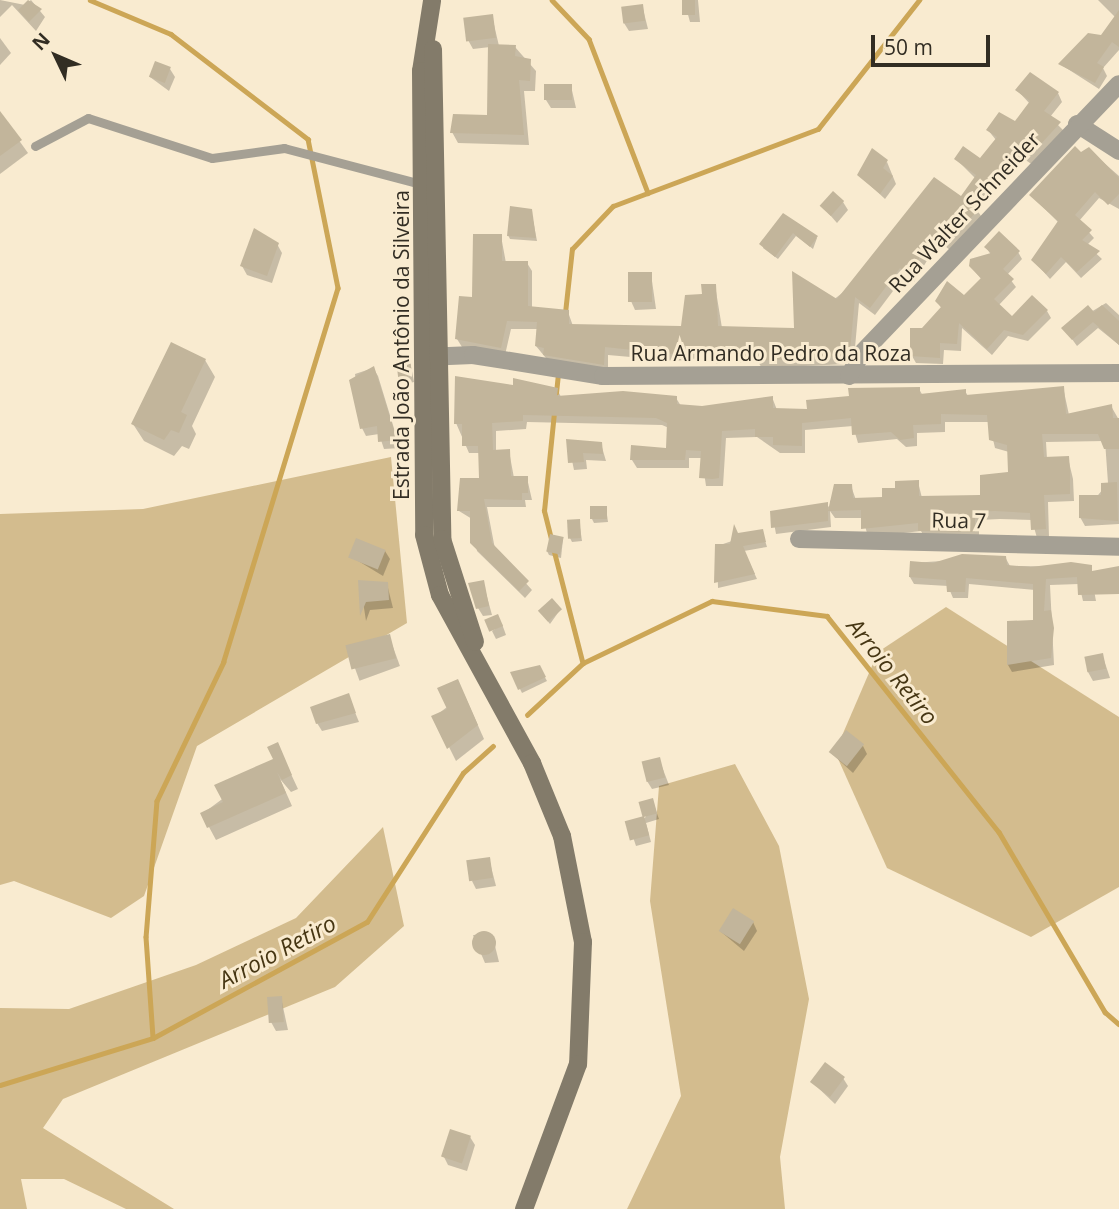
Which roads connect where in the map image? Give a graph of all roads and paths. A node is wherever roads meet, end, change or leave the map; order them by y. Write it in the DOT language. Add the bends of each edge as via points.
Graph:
graph roads {
  1 [pos="432,1"];
  2 [pos="1119,84"];
  3 [pos="1077,124"];
  4 [pos="35,146"];
  5 [pos="1119,151"];
  6 [pos="423,185"];
  7 [pos="433,357"];
  8 [pos="1119,373"];
  9 [pos="849,376"];
  10 [pos="799,539"];
  11 [pos="1119,547"];
  12 [pos="523,1209"];
  1 -- 6 [label="main road, Estrada João Antônio da Silveira" via="421,71"];
  1 -- 7 [label="main road, Estrada João Antônio da Silveira"];
  2 -- 3 [label="street, Rua Walter Schneider"];
  3 -- 5 [label="street"];
  3 -- 9 [label="street, Rua Walter Schneider" via="861,354"];
  4 -- 6 [label="lane" via="88,118 212,158 284,148"];
  6 -- 7 [label="main road, Estrada João Antônio da Silveira"];
  7 -- 9 [label="street, Rua Armando Pedro da Roza" via="472,355 603,376"];
  7 -- 12 [label="main road, Estrada João Antônio da Silveira" via="442,538 486,675 562,836 583,942 578,1064"];
  8 -- 9 [label="street, Rua Armando Pedro da Roza"];
  10 -- 11 [label="street, Rua 7"];
}
